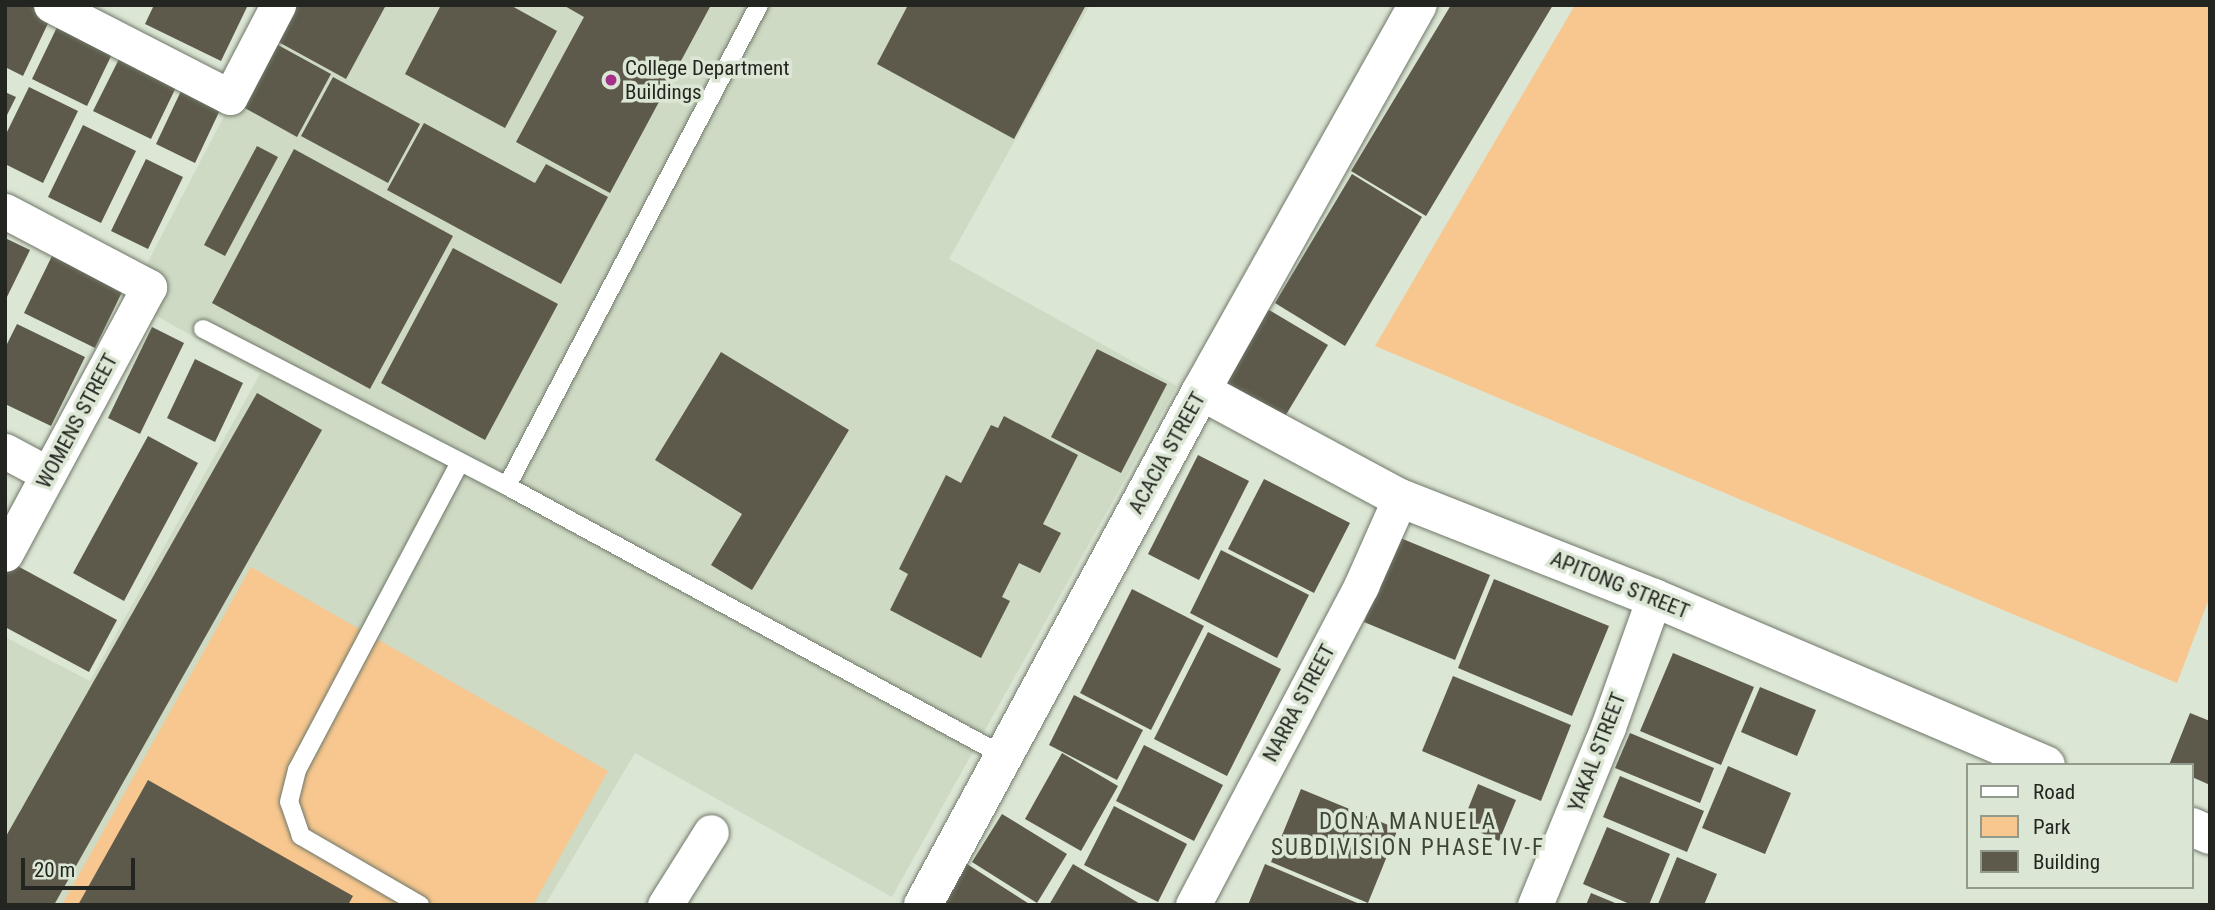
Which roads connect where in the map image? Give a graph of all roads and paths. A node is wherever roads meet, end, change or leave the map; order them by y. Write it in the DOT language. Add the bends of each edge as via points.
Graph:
graph roads {
  1 [pos="51,5"];
  2 [pos="278,5"];
  3 [pos="759,5"];
  4 [pos="1418,5"];
  5 [pos="5,211"];
  6 [pos="203,329"];
  7 [pos="1201,391"];
  8 [pos="5,451"];
  9 [pos="460,462"];
  10 [pos="48,474"];
  11 [pos="507,486"];
  12 [pos="1401,498"];
  13 [pos="5,554"];
  14 [pos="1654,598"];
  15 [pos="1003,756"];
  16 [pos="2041,763"];
  17 [pos="2194,828"];
  18 [pos="711,832"];
  19 [pos="2210,835"];
  20 [pos="420,905"];
  21 [pos="665,905"];
  22 [pos="923,905"];
  23 [pos="1193,905"];
  24 [pos="1535,905"];
  1 -- 2 [label="street" via="230,97"];
  3 -- 11 [label="lane"];
  4 -- 7 [label="street, ACACIA STREET"];
  5 -- 10 [label="street, WOMENS STREET" via="149,288"];
  6 -- 9 [label="lane"];
  7 -- 12 [label="street, APITONG STREET"];
  7 -- 15 [label="street, ACACIA STREET"];
  8 -- 10 [label="street"];
  9 -- 11 [label="lane"];
  9 -- 20 [label="lane" via="297,769 289,802 301,836"];
  10 -- 13 [label="street, WOMENS STREET"];
  11 -- 15 [label="lane"];
  12 -- 14 [label="street, APITONG STREET"];
  12 -- 23 [label="street, NARRA STREET" via="1361,586"];
  14 -- 16 [label="street, APITONG STREET"];
  14 -- 24 [label="street, YAKAL STREET" via="1608,727"];
  15 -- 22 [label="street, ACACIA STREET"];
  17 -- 19 [label="street"];
  18 -- 21 [label="street"];
}
